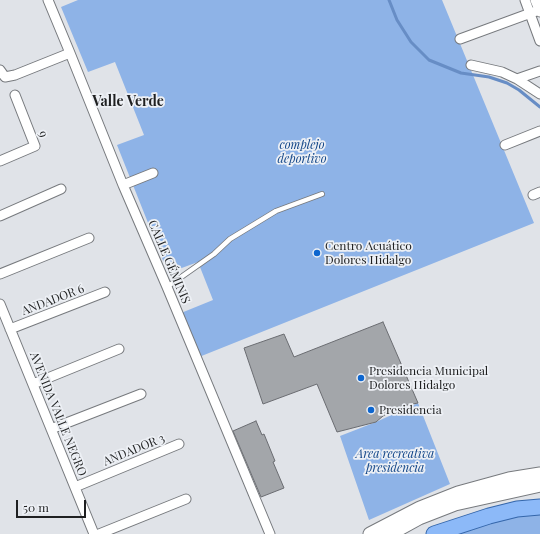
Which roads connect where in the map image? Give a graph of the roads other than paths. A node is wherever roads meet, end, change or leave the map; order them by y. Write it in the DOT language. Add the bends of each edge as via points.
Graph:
graph roads {
  1 [pos="48,0"];
  2 [pos="525,0"];
  3 [pos="535,0"];
  4 [pos="540,11"];
  5 [pos="530,14"];
  6 [pos="460,39"];
  7 [pos="540,41"];
  8 [pos="70,53"];
  9 [pos="471,65"];
  10 [pos="540,71"];
  11 [pos="2,74"];
  12 [pos="517,79"];
  13 [pos="540,94"];
  14 [pos="15,95"];
  15 [pos="540,132"];
  16 [pos="505,145"];
  17 [pos="0,161"];
  18 [pos="153,173"];
  19 [pos="123,185"];
  20 [pos="61,189"];
  21 [pos="322,194"];
  22 [pos="0,216"];
  23 [pos="89,238"];
  24 [pos="0,274"];
  25 [pos="167,287"];
  26 [pos="105,292"];
  27 [pos="0,304"];
  28 [pos="10,329"];
  29 [pos="119,349"];
  30 [pos="33,384"];
  31 [pos="140,394"];
  32 [pos="51,430"];
  33 [pos="179,444"];
  34 [pos="540,474"];
  35 [pos="511,485"];
  36 [pos="540,485"];
  37 [pos="75,487"];
  38 [pos="186,499"];
  39 [pos="540,506"];
  40 [pos="94,534"];
  41 [pos="99,534"];
  42 [pos="270,534"];
  43 [pos="370,534"];
  44 [pos="390,534"];
  45 [pos="434,534"];
  1 -- 8 [label="street, CALLE GÉMINIS"];
  2 -- 5 [label="street"];
  3 -- 4 [label="street"];
  4 -- 5 [label="street"];
  5 -- 6 [label="street"];
  5 -- 7 [label="street"];
  8 -- 11 [label="street" via="16,75"];
  8 -- 19 [label="street, CALLE GÉMINIS"];
  9 -- 12 [label="street" via="502,72"];
  10 -- 12 [label="street"];
  12 -- 13 [label="street"];
  14 -- 17 [label="street, 9" via="35,146"];
  15 -- 16 [label="street"];
  18 -- 19 [label="street"];
  19 -- 25 [label="street, CALLE GÉMINIS"];
  20 -- 22 [label="street"];
  21 -- 25 [label="lane" via="276,211 230,239 214,254"];
  23 -- 24 [label="street"];
  25 -- 42 [label="street, CALLE GÉMINIS"];
  26 -- 28 [label="street, ANDADOR 6"];
  27 -- 28 [label="street, AVENIDA VALLE NEGRO"];
  28 -- 30 [label="street, AVENIDA VALLE NEGRO"];
  29 -- 30 [label="street"];
  30 -- 32 [label="street, AVENIDA VALLE NEGRO"];
  31 -- 32 [label="street"];
  32 -- 37 [label="street, AVENIDA VALLE NEGRO"];
  33 -- 37 [label="street, ANDADOR 3"];
  34 -- 35 [label="street"];
  35 -- 36 [label="street"];
  35 -- 43 [label="street" via="458,492"];
  35 -- 44 [label="street" via="419,518"];
  37 -- 40 [label="street, AVENIDA VALLE NEGRO"];
  38 -- 41 [label="street"];
  39 -- 45 [label="main road" via="489,516"];
}
